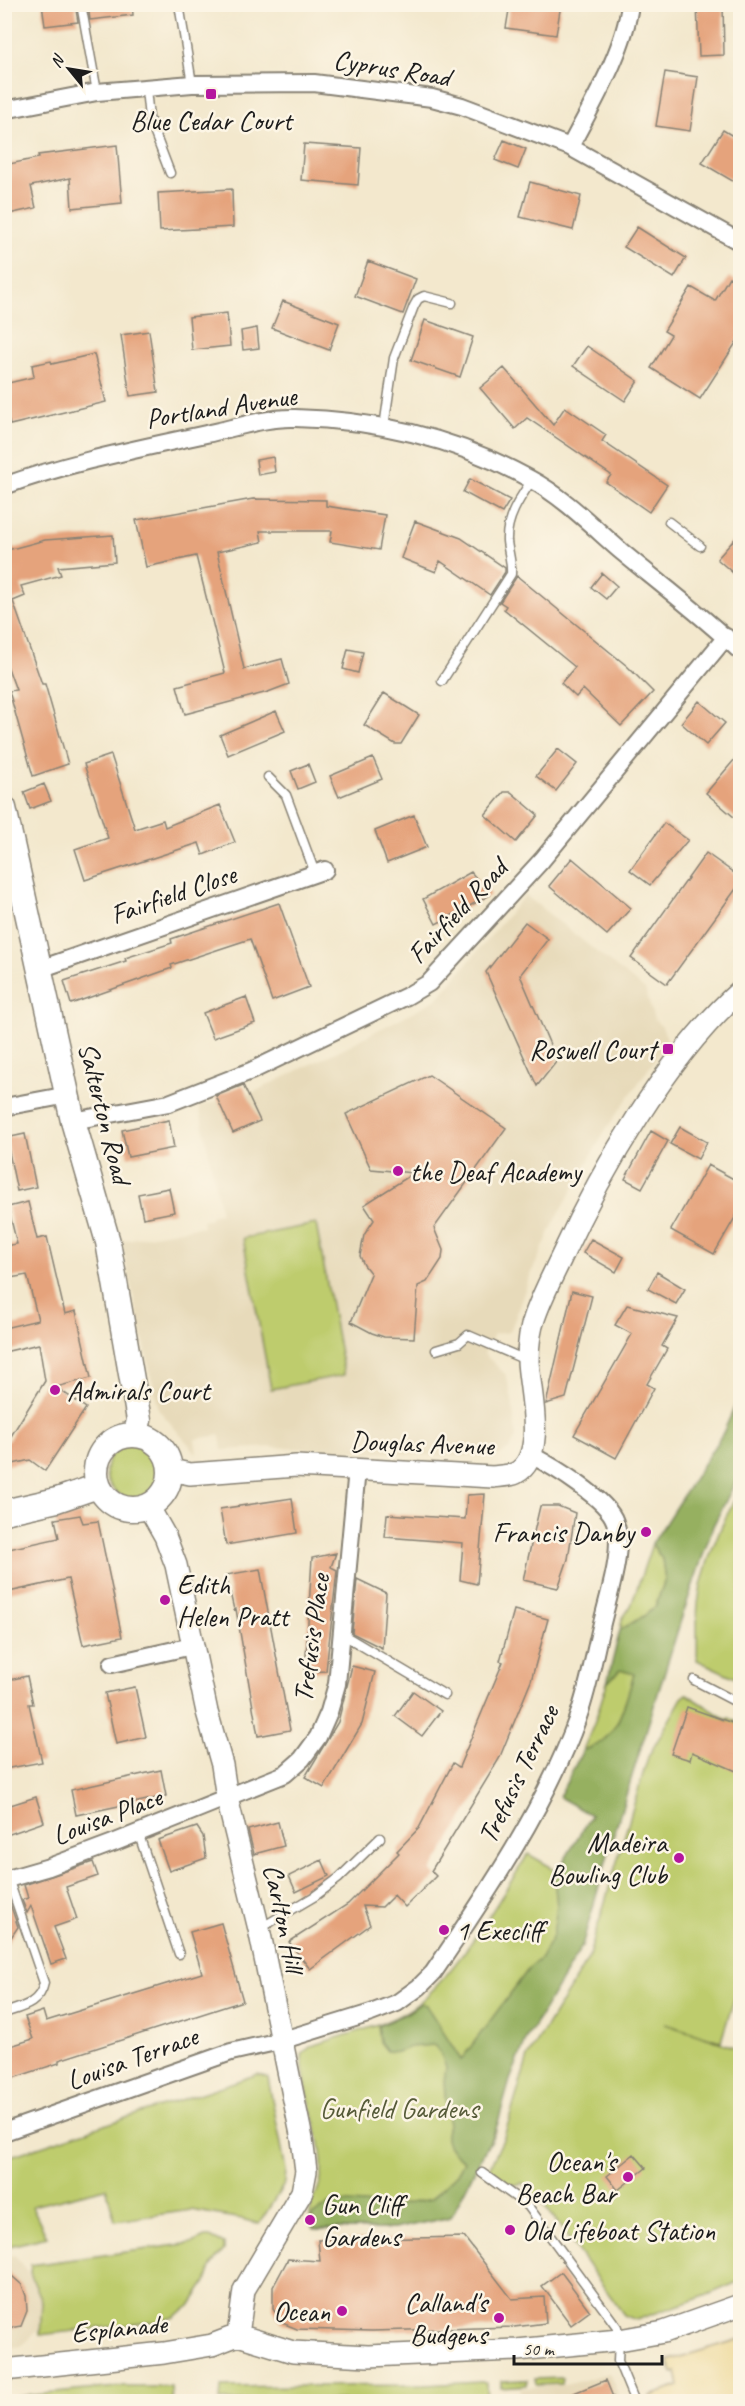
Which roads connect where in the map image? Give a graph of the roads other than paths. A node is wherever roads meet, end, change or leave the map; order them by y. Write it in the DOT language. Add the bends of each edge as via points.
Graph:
graph roads {
  1 [pos="81,4"];
  2 [pos="179,4"];
  3 [pos="630,4"];
  4 [pos="192,84"];
  5 [pos="147,89"];
  6 [pos="97,92"];
  7 [pos="4,110"];
  8 [pos="570,147"];
  9 [pos="170,173"];
  10 [pos="741,242"];
  11 [pos="452,303"];
  12 [pos="384,427"];
  13 [pos="532,480"];
  14 [pos="4,486"];
  15 [pos="669,522"];
  16 [pos="700,546"];
  17 [pos="726,637"];
  18 [pos="741,651"];
  19 [pos="442,681"];
  20 [pos="268,777"];
  21 [pos="6,820"];
  22 [pos="320,872"];
  23 [pos="40,969"];
  24 [pos="741,991"];
  25 [pos="68,1095"];
  26 [pos="4,1107"];
  27 [pos="73,1121"];
  28 [pos="436,1350"];
  29 [pos="528,1361"];
  30 [pos="136,1434"];
  31 [pos="531,1455"];
  32 [pos="357,1469"];
  33 [pos="171,1470"];
  34 [pos="98,1486"];
  35 [pos="148,1506"];
  36 [pos="4,1512"];
  37 [pos="342,1634"];
  38 [pos="192,1646"];
  39 [pos="112,1664"];
  40 [pos="694,1680"];
  41 [pos="445,1695"];
  42 [pos="741,1704"];
  43 [pos="227,1798"];
  44 [pos="138,1832"];
  45 [pos="380,1838"];
  46 [pos="6,1879"];
  47 [pos="259,1929"];
  48 [pos="179,1954"];
  49 [pos="4,2013"];
  50 [pos="280,2041"];
  51 [pos="4,2132"];
  52 [pos="482,2173"];
  53 [pos="741,2305"];
  54 [pos="238,2335"];
  55 [pos="619,2340"];
  56 [pos="4,2370"];
  57 [pos="635,2402"];
  1 -- 6 [label="lane"];
  2 -- 4 [label="lane"];
  3 -- 8 [label="street" via="609,68"];
  4 -- 5 [label="street, Cyprus Road"];
  4 -- 8 [label="street, Cyprus Road" via="314,83 406,94 462,106"];
  5 -- 6 [label="street, Cyprus Road"];
  5 -- 9 [label="lane" via="149,118"];
  6 -- 7 [label="street, Cyprus Road"];
  8 -- 10 [label="street, Cyprus Road"];
  11 -- 12 [label="lane" via="424,296 414,306 394,358"];
  12 -- 13 [label="street, Portland Avenue" via="433,438 487,457"];
  12 -- 14 [label="street, Portland Avenue" via="294,418 253,423 130,449"];
  13 -- 17 [label="street, Portland Avenue"];
  13 -- 19 [label="lane" via="509,524 508,580"];
  15 -- 16 [label="lane"];
  17 -- 18 [label="street, Portland Avenue"];
  17 -- 27 [label="street, Fairfield Road" via="542,860 429,983 240,1075 169,1103"];
  20 -- 22 [label="lane" via="286,795"];
  21 -- 23 [label="main road, Salterton Road"];
  22 -- 23 [label="street, Fairfield Close"];
  23 -- 25 [label="main road, Salterton Road"];
  24 -- 29 [label="street, Douglas Avenue" via="683,1053 610,1164 576,1225 534,1317"];
  25 -- 26 [label="street"];
  25 -- 27 [label="main road, Salterton Road"];
  27 -- 30 [label="main road, Salterton Road" via="108,1242 140,1420"];
  28 -- 29 [label="lane" via="459,1343 468,1335"];
  29 -- 31 [label="street, Douglas Avenue" via="534,1409"];
  30 -- 33 [label="main road" via="153,1440 166,1452"];
  30 -- 34 [label="main road" via="121,1436 99,1456"];
  31 -- 32 [label="street, Douglas Avenue" via="517,1473 494,1477"];
  31 -- 50 [label="street, Trefusis Terrace" via="588,1492 615,1519 618,1533 613,1580 579,1716 568,1743 520,1838 433,1973 397,2003"];
  32 -- 33 [label="street, Douglas Avenue" via="296,1466 190,1474"];
  32 -- 37 [label="street, Trefusis Place"];
  33 -- 35 [label="main road" via="169,1485 161,1498"];
  34 -- 35 [label="main road" via="119,1507 134,1510"];
  34 -- 36 [label="main road"];
  35 -- 38 [label="street, Carlton Hill" via="176,1565"];
  37 -- 41 [label="lane"];
  37 -- 43 [label="street, Trefusis Place" via="332,1702 302,1759 285,1774"];
  38 -- 39 [label="street"];
  38 -- 43 [label="street, Carlton Hill"];
  40 -- 42 [label="lane"];
  43 -- 44 [label="street, Louisa Place"];
  43 -- 47 [label="street, Carlton Hill"];
  44 -- 46 [label="street, Louisa Place"];
  44 -- 48 [label="lane"];
  45 -- 47 [label="lane" via="339,1878"];
  46 -- 49 [label="lane" via="44,1983 42,1993 32,2003"];
  47 -- 50 [label="street, Carlton Hill"];
  50 -- 51 [label="street, Louisa Terrace" via="231,2052"];
  50 -- 54 [label="street, Carlton Hill" via="302,2139 305,2181 290,2215 244,2290"];
  52 -- 55 [label="lane" via="535,2213 617,2326"];
  53 -- 55 [label="street" via="664,2332"];
  54 -- 55 [label="street" via="292,2352 368,2356 517,2350"];
  54 -- 56 [label="street, Esplanade" via="186,2350"];
  55 -- 57 [label="lane" via="618,2361"];
}
